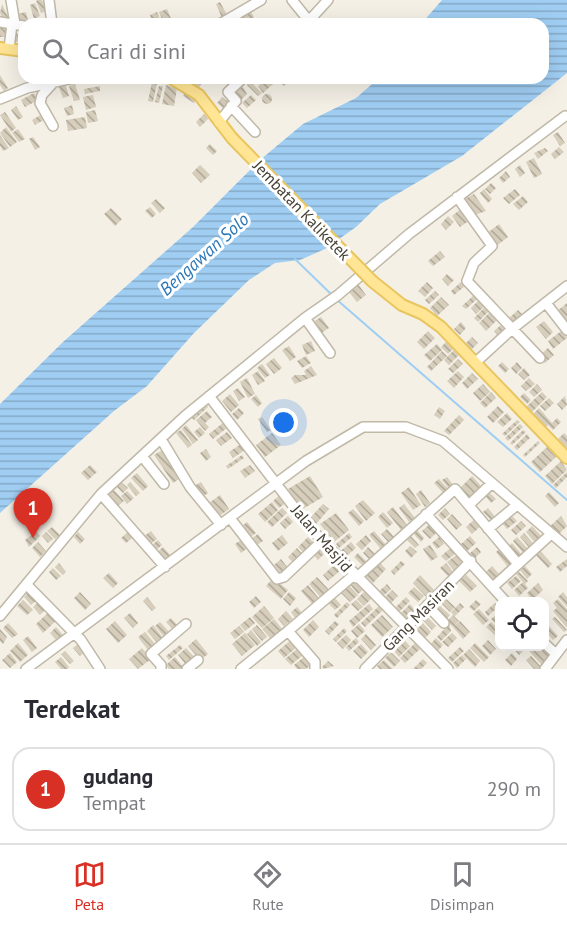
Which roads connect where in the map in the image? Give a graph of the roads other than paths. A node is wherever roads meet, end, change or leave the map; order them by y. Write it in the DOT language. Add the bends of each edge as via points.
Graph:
graph roads {
  1 [pos="11,0"];
  2 [pos="50,0"];
  3 [pos="261,0"];
  4 [pos="292,0"];
  5 [pos="328,0"];
  6 [pos="52,18"];
  7 [pos="240,18"];
  8 [pos="305,18"];
  9 [pos="312,18"];
  10 [pos="0,22"];
  11 [pos="17,24"];
  12 [pos="4,49"];
  13 [pos="45,84"];
  14 [pos="52,84"];
  15 [pos="181,84"];
  16 [pos="237,84"];
  17 [pos="0,99"];
  18 [pos="231,106"];
  19 [pos="565,116"];
  20 [pos="219,122"];
  21 [pos="53,126"];
  22 [pos="255,132"];
  23 [pos="457,197"];
  24 [pos="567,286"];
  25 [pos="546,303"];
  26 [pos="305,318"];
  27 [pos="512,329"];
  28 [pos="567,330"];
  29 [pos="330,353"];
  30 [pos="540,358"];
  31 [pos="476,362"];
  32 [pos="209,396"];
  33 [pos="161,439"];
  34 [pos="142,456"];
  35 [pos="566,456"];
  36 [pos="277,483"];
  37 [pos="492,483"];
  38 [pos="164,484"];
  39 [pos="101,494"];
  40 [pos="517,505"];
  41 [pos="469,506"];
  42 [pos="426,514"];
  43 [pos="230,518"];
  44 [pos="220,525"];
  45 [pos="488,529"];
  46 [pos="550,535"];
  47 [pos="322,541"];
  48 [pos="567,547"];
  49 [pos="471,561"];
  50 [pos="518,564"];
  51 [pos="165,567"];
  52 [pos="355,577"];
  53 [pos="27,585"];
  54 [pos="493,587"];
  55 [pos="502,597"];
  56 [pos="428,605"];
  57 [pos="0,616"];
  58 [pos="444,623"];
  59 [pos="186,624"];
  60 [pos="405,628"];
  61 [pos="288,631"];
  62 [pos="75,633"];
  63 [pos="567,640"];
  64 [pos="198,660"];
  65 [pos="551,662"];
  66 [pos="26,669"];
  67 [pos="100,669"];
  68 [pos="161,669"];
  69 [pos="187,669"];
  70 [pos="242,669"];
  71 [pos="315,669"];
  72 [pos="365,669"];
  73 [pos="448,669"];
  74 [pos="560,669"];
  1 -- 11 [label="street"];
  2 -- 6 [label="street"];
  3 -- 7 [label="street"];
  4 -- 8 [label="street"];
  5 -- 9 [label="street"];
  10 -- 11 [label="street"];
  11 -- 12 [label="street"];
  13 -- 17 [label="street"];
  14 -- 21 [label="street" via="40,103"];
  15 -- 20 [label="main road, Jembatan Kaliketek" via="199,95"];
  16 -- 18 [label="street" via="228,92 236,101"];
  18 -- 20 [label="street"];
  18 -- 22 [label="street"];
  19 -- 23 [label="street"];
  20 -- 31 [label="main road, Jembatan Kaliketek, bridge" via="372,281 402,305 432,319"];
  23 -- 26 [label="street" via="335,298"];
  23 -- 27 [label="street" via="492,246 474,263 467,281"];
  24 -- 25 [label="street"];
  25 -- 27 [label="street"];
  25 -- 28 [label="street"];
  26 -- 29 [label="street"];
  26 -- 32 [label="street"];
  27 -- 30 [label="street"];
  27 -- 31 [label="street"];
  31 -- 35 [label="main road, Jembatan Kaliketek"];
  32 -- 33 [label="street"];
  32 -- 36 [label="street, Jalan Masjid"];
  33 -- 34 [label="street"];
  33 -- 44 [label="street" via="190,487"];
  34 -- 38 [label="street"];
  34 -- 39 [label="street"];
  36 -- 37 [label="street" via="355,431 373,425 406,427 430,434 454,448"];
  36 -- 43 [label="street"];
  36 -- 47 [label="street, Jalan Masjid"];
  37 -- 40 [label="street"];
  37 -- 41 [label="street"];
  39 -- 51 [label="street"];
  39 -- 53 [label="street"];
  40 -- 45 [label="street"];
  40 -- 46 [label="street"];
  41 -- 42 [label="street" via="455,489"];
  41 -- 45 [label="street"];
  42 -- 49 [label="street"];
  42 -- 52 [label="street"];
  43 -- 44 [label="street"];
  43 -- 47 [label="street" via="277,579"];
  44 -- 51 [label="street"];
  45 -- 50 [label="street"];
  46 -- 48 [label="street"];
  46 -- 50 [label="street"];
  47 -- 52 [label="street, Jalan Masjid"];
  49 -- 54 [label="street"];
  49 -- 56 [label="street, Gang Masiran"];
  50 -- 54 [label="street"];
  51 -- 62 [label="street"];
  52 -- 60 [label="street, Jalan Masjid"];
  52 -- 61 [label="street"];
  53 -- 57 [label="street"];
  53 -- 62 [label="street"];
  54 -- 55 [label="street"];
  56 -- 58 [label="street"];
  56 -- 60 [label="street, Gang Masiran"];
  59 -- 68 [label="street" via="152,654"];
  60 -- 72 [label="street, Gang Masiran"];
  60 -- 73 [label="street, Jalan Masjid"];
  61 -- 70 [label="street"];
  61 -- 71 [label="street" via="315,662"];
  62 -- 66 [label="street"];
  62 -- 67 [label="street"];
  63 -- 65 [label="street"];
  64 -- 69 [label="street"];
  65 -- 74 [label="street"];
}
